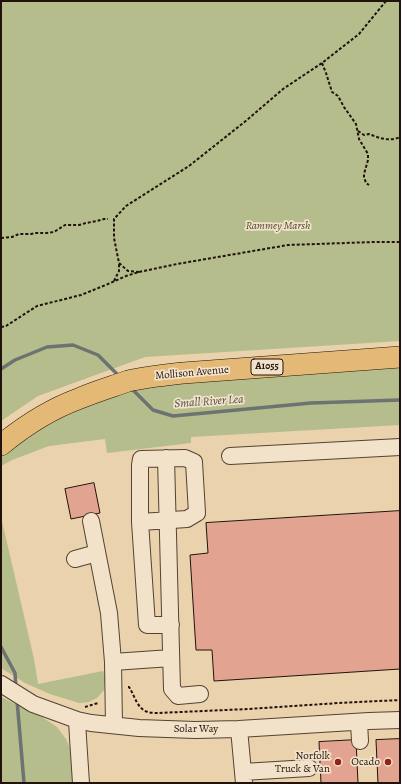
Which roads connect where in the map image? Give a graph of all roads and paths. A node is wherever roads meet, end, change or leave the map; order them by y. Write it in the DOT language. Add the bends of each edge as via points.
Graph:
graph roads {
  1 [pos="386,1"];
  2 [pos="322,63"];
  3 [pos="358,131"];
  4 [pos="400,137"];
  5 [pos="369,185"];
  6 [pos="108,219"];
  7 [pos="1,238"];
  8 [pos="400,242"];
  9 [pos="119,262"];
  10 [pos="139,272"];
  11 [pos="113,282"];
  12 [pos="1,327"];
  13 [pos="400,357"];
  14 [pos="1,445"];
  15 [pos="400,447"];
  16 [pos="230,456"];
  17 [pos="166,458"];
  18 [pos="168,520"];
  19 [pos="91,521"];
  20 [pos="140,522"];
  21 [pos="97,553"];
  22 [pos="75,559"];
  23 [pos="171,625"];
  24 [pos="171,658"];
  25 [pos="113,662"];
  26 [pos="3,686"];
  27 [pos="200,694"];
  28 [pos="77,720"];
  29 [pos="400,720"];
  30 [pos="359,722"];
  31 [pos="114,725"];
  32 [pos="239,729"];
  33 [pos="360,741"];
  34 [pos="309,768"];
  35 [pos="244,778"];
  36 [pos="81,783"];
  1 -- 2 [label="path" via="359,34"];
  2 -- 3 [label="path" via="332,92 338,96 355,121"];
  2 -- 9 [label="path" via="283,89 188,166 126,206 114,219 114,238"];
  3 -- 4 [label="path" via="364,135 388,140"];
  3 -- 5 [label="path" via="359,139 368,154 364,177"];
  6 -- 7 [label="path" via="66,225 54,232"];
  8 -- 10 [label="path" via="288,245"];
  9 -- 10 [label="path" via="128,271"];
  9 -- 11 [label="path" via="119,271"];
  10 -- 11 [label="path"];
  11 -- 12 [label="path" via="81,295 37,306"];
  13 -- 14 [label="main road, Mollison Avenue / A1055" via="150,376 76,399 18,432"];
  15 -- 16 [label="street"];
  17 -- 18 [label="street"];
  17 -- 18 [label="street" via="185,458 194,462 197,513 187,519"];
  17 -- 20 [label="street" via="141,459"];
  18 -- 20 [label="street"];
  18 -- 23 [label="street"];
  19 -- 21 [label="street"];
  20 -- 23 [label="street" via="147,624"];
  21 -- 22 [label="street"];
  21 -- 25 [label="street" via="109,613"];
  23 -- 24 [label="street"];
  24 -- 25 [label="street"];
  24 -- 27 [label="street" via="172,689 178,696"];
  25 -- 31 [label="street"];
  26 -- 28 [label="street, Solar Way" via="33,704"];
  28 -- 31 [label="street, Solar Way"];
  28 -- 36 [label="street"];
  29 -- 30 [label="street, Solar Way"];
  30 -- 32 [label="street, Solar Way"];
  30 -- 33 [label="street"];
  31 -- 32 [label="street, Solar Way" via="195,730"];
  32 -- 35 [label="street"];
  34 -- 35 [label="street"];
}
